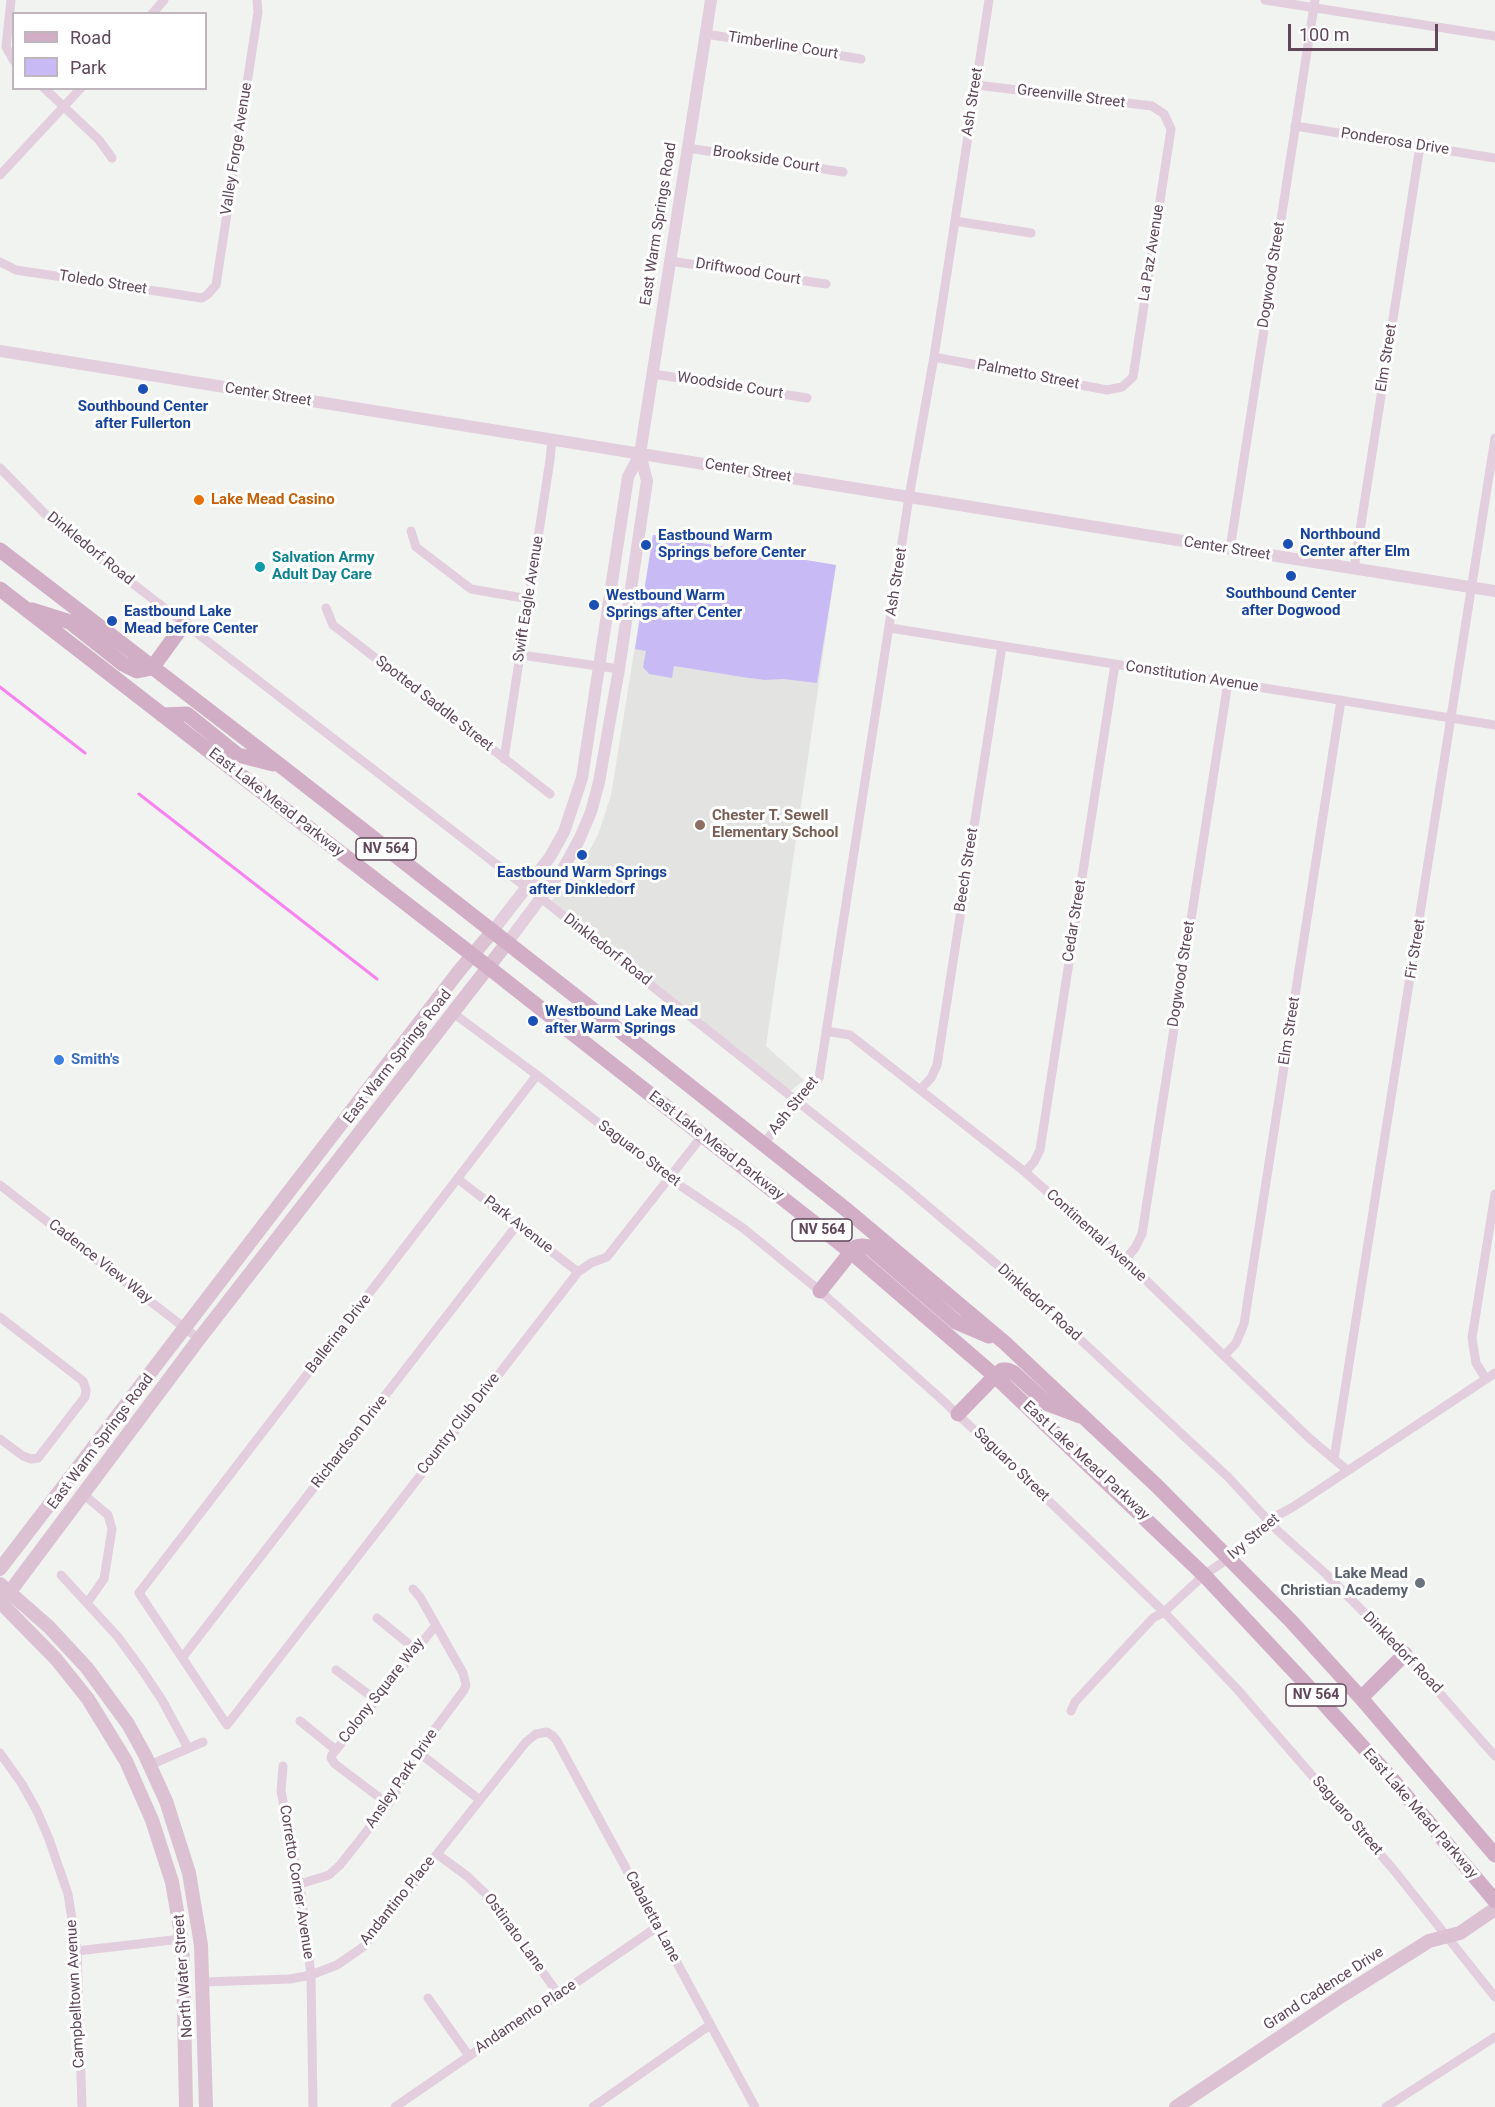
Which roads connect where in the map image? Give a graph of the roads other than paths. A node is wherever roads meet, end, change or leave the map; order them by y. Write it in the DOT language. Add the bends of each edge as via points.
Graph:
graph roads {
  1 [pos="11,0"];
  2 [pos="164,0"];
  3 [pos="257,0"];
  4 [pos="711,0"];
  5 [pos="989,0"];
  6 [pos="1265,0"];
  7 [pos="1314,4"];
  8 [pos="154,12"];
  9 [pos="706,34"];
  10 [pos="1495,36"];
  11 [pos="12,58"];
  12 [pos="861,59"];
  13 [pos="976,85"];
  14 [pos="46,90"];
  15 [pos="79,90"];
  16 [pos="64,107"];
  17 [pos="1164,114"];
  18 [pos="1295,126"];
  19 [pos="1420,146"];
  20 [pos="688,148"];
  21 [pos="112,158"];
  22 [pos="1495,158"];
  23 [pos="843,171"];
  24 [pos="0,175"];
  25 [pos="955,221"];
  26 [pos="1031,233"];
  27 [pos="670,261"];
  28 [pos="0,262"];
  29 [pos="826,284"];
  30 [pos="207,296"];
  31 [pos="0,351"];
  32 [pos="934,357"];
  33 [pos="652,374"];
  34 [pos="1122,387"];
  35 [pos="807,398"];
  36 [pos="1495,438"];
  37 [pos="552,439"];
  38 [pos="640,454"];
  39 [pos="0,468"];
  40 [pos="909,497"];
  41 [pos="411,531"];
  42 [pos="1230,549"];
  43 [pos="0,550"];
  44 [pos="1354,569"];
  45 [pos="1472,588"];
  46 [pos="0,589"];
  47 [pos="1495,591"];
  48 [pos="529,599"];
  49 [pos="23,607"];
  50 [pos="326,608"];
  51 [pos="184,624"];
  52 [pos="890,628"];
  53 [pos="1002,646"];
  54 [pos="521,655"];
  55 [pos="1115,664"];
  56 [pos="600,666"];
  57 [pos="152,668"];
  58 [pos="619,669"];
  59 [pos="1228,682"];
  60 [pos="1341,700"];
  61 [pos="162,715"];
  62 [pos="1452,718"];
  63 [pos="1495,725"];
  64 [pos="504,759"];
  65 [pos="281,766"];
  66 [pos="550,794"];
  67 [pos="527,888"];
  68 [pos="541,898"];
  69 [pos="492,932"];
  70 [pos="507,943"];
  71 [pos="472,955"];
  72 [pos="488,967"];
  73 [pos="453,1013"];
  74 [pos="826,1031"];
  75 [pos="537,1075"];
  76 [pos="920,1090"];
  77 [pos="799,1102"];
  78 [pos="702,1136"];
  79 [pos="763,1144"];
  80 [pos="1025,1172"];
  81 [pos="669,1178"];
  82 [pos="458,1179"];
  83 [pos="0,1185"];
  84 [pos="291,1189"];
  85 [pos="1495,1194"];
  86 [pos="306,1202"];
  87 [pos="518,1225"];
  88 [pos="851,1252"];
  89 [pos="1125,1260"];
  90 [pos="578,1272"];
  91 [pos="820,1291"];
  92 [pos="0,1317"];
  93 [pos="184,1327"];
  94 [pos="199,1340"];
  95 [pos="1005,1343"];
  96 [pos="1224,1356"];
  97 [pos="1495,1373"];
  98 [pos="994,1376"];
  99 [pos="1486,1379"];
  100 [pos="958,1414"];
  101 [pos="1086,1418"];
  102 [pos="0,1439"];
  103 [pos="1334,1459"];
  104 [pos="1347,1470"];
  105 [pos="83,1494"];
  106 [pos="1269,1520"];
  107 [pos="1229,1558"];
  108 [pos="0,1569"];
  109 [pos="61,1575"];
  110 [pos="1204,1575"];
  111 [pos="413,1589"];
  112 [pos="2,1597"];
  113 [pos="87,1603"];
  114 [pos="1164,1612"];
  115 [pos="377,1618"];
  116 [pos="436,1625"];
  117 [pos="415,1649"];
  118 [pos="1405,1654"];
  119 [pos="182,1658"];
  120 [pos="336,1670"];
  121 [pos="1361,1698"];
  122 [pos="376,1700"];
  123 [pos="1071,1711"];
  124 [pos="300,1720"];
  125 [pos="544,1732"];
  126 [pos="203,1742"];
  127 [pos="188,1748"];
  128 [pos="336,1750"];
  129 [pos="418,1752"];
  130 [pos="1495,1756"];
  131 [pos="2,1760"];
  132 [pos="150,1765"];
  133 [pos="283,1766"];
  134 [pos="480,1800"];
  135 [pos="388,1804"];
  136 [pos="437,1854"];
  137 [pos="1495,1855"];
  138 [pos="300,1884"];
  139 [pos="1495,1901"];
  140 [pos="1495,1910"];
  141 [pos="657,1927"];
  142 [pos="1447,1936"];
  143 [pos="181,1939"];
  144 [pos="77,1951"];
  145 [pos="311,1975"];
  146 [pos="204,1982"];
  147 [pos="559,1995"];
  148 [pos="1495,1997"];
  149 [pos="428,1998"];
  150 [pos="710,2025"];
  151 [pos="1495,2037"];
  152 [pos="469,2056"];
  153 [pos="82,2107"];
  154 [pos="186,2107"];
  155 [pos="206,2107"];
  156 [pos="313,2107"];
  157 [pos="395,2107"];
  158 [pos="593,2107"];
  159 [pos="755,2107"];
  160 [pos="1176,2107"];
  161 [pos="1386,2107"];
  1 -- 11 [label="street" via="6,47"];
  2 -- 8 [label="street"];
  3 -- 30 [label="street, Valley Forge Avenue" via="216,285"];
  4 -- 9 [label="street, East Warm Springs Road"];
  5 -- 13 [label="street, Ash Street"];
  6 -- 7 [label="street"];
  7 -- 10 [label="street"];
  7 -- 18 [label="street, Dogwood Street"];
  9 -- 12 [label="street, Timberline Court"];
  9 -- 20 [label="street, East Warm Springs Road"];
  13 -- 17 [label="street, Greenville Street" via="1152,106"];
  13 -- 25 [label="street, Ash Street"];
  14 -- 16 [label="street"];
  15 -- 16 [label="street"];
  16 -- 21 [label="street"];
  16 -- 24 [label="street"];
  17 -- 34 [label="street, La Paz Avenue" via="1172,129 1133,377"];
  18 -- 19 [label="street, Ponderosa Drive"];
  18 -- 42 [label="street, Dogwood Street"];
  19 -- 22 [label="street, Ponderosa Drive"];
  19 -- 44 [label="street, Elm Street"];
  20 -- 23 [label="street, Brookside Court"];
  20 -- 27 [label="street, East Warm Springs Road"];
  25 -- 26 [label="street"];
  25 -- 32 [label="street, Ash Street"];
  27 -- 29 [label="street, Driftwood Court"];
  27 -- 33 [label="street, East Warm Springs Road"];
  28 -- 30 [label="street, Toledo Street" via="16,270"];
  31 -- 37 [label="street, Center Street"];
  32 -- 34 [label="street, Palmetto Street" via="1107,390"];
  32 -- 40 [label="street, Ash Street"];
  33 -- 35 [label="street, Woodside Court"];
  33 -- 38 [label="street, East Warm Springs Road"];
  36 -- 45 [label="street, Fir Street"];
  37 -- 38 [label="street, Center Street"];
  37 -- 48 [label="street, Swift Eagle Avenue"];
  38 -- 40 [label="street, Center Street"];
  38 -- 56 [label="street, East Warm Springs Road" via="628,477"];
  38 -- 58 [label="street, East Warm Springs Road" via="647,481"];
  39 -- 51 [label="street, Dinkledorf Road" via="53,522"];
  40 -- 42 [label="street, Center Street"];
  40 -- 52 [label="street, Ash Street"];
  41 -- 48 [label="street" via="416,548 471,589"];
  42 -- 44 [label="street, Center Street"];
  43 -- 57 [label="main road, East Lake Mead Parkway / NV 564"];
  44 -- 45 [label="street, Center Street"];
  45 -- 47 [label="street, Center Street"];
  45 -- 62 [label="street, Fir Street"];
  46 -- 49 [label="main road, East Lake Mead Parkway / NV 564"];
  48 -- 54 [label="street, Swift Eagle Avenue"];
  49 -- 57 [label="main road" via="70,622 137,671"];
  49 -- 61 [label="main road, East Lake Mead Parkway / NV 564"];
  50 -- 64 [label="street, Spotted Saddle Street" via="333,625"];
  51 -- 57 [label="main road"];
  51 -- 67 [label="street, Dinkledorf Road"];
  52 -- 53 [label="street, Constitution Avenue"];
  52 -- 74 [label="street, Ash Street"];
  53 -- 55 [label="street, Constitution Avenue"];
  53 -- 76 [label="street, Beech Street" via="937,1065"];
  54 -- 56 [label="street"];
  54 -- 64 [label="street, Swift Eagle Avenue"];
  55 -- 59 [label="street, Constitution Avenue"];
  55 -- 80 [label="street, Cedar Street" via="1040,1150"];
  56 -- 58 [label="street"];
  56 -- 67 [label="street, East Warm Springs Road" via="574,805 550,857"];
  57 -- 65 [label="main road, East Lake Mead Parkway / NV 564"];
  58 -- 68 [label="street, East Warm Springs Road" via="591,812 564,867"];
  59 -- 60 [label="street, Constitution Avenue"];
  59 -- 89 [label="street, Dogwood Street" via="1142,1234"];
  60 -- 62 [label="street, Constitution Avenue"];
  60 -- 96 [label="street, Elm Street" via="1244,1324 1236,1343"];
  61 -- 65 [label="main road" via="187,714 238,755"];
  61 -- 71 [label="main road, East Lake Mead Parkway / NV 564"];
  62 -- 63 [label="street, Constitution Avenue"];
  62 -- 103 [label="street, Fir Street"];
  64 -- 66 [label="street, Spotted Saddle Street"];
  65 -- 69 [label="main road, East Lake Mead Parkway / NV 564"];
  67 -- 69 [label="street, East Warm Springs Road"];
  68 -- 70 [label="street, East Warm Springs Road"];
  68 -- 77 [label="street, Dinkledorf Road"];
  69 -- 70 [label="main road, East Lake Mead Parkway / NV 564"];
  69 -- 71 [label="main road, East Warm Springs Road"];
  70 -- 72 [label="main road, East Warm Springs Road"];
  70 -- 79 [label="main road, East Lake Mead Parkway / NV 564"];
  71 -- 72 [label="main road, East Lake Mead Parkway / NV 564"];
  71 -- 84 [label="main road, East Warm Springs Road"];
  72 -- 73 [label="main road, East Warm Springs Road"];
  72 -- 78 [label="main road, East Lake Mead Parkway / NV 564"];
  73 -- 75 [label="street, Saguaro Street"];
  73 -- 86 [label="main road, East Warm Springs Road"];
  74 -- 76 [label="street, Continental Avenue" via="850,1035"];
  74 -- 77 [label="street, Ash Street" via="819,1078"];
  75 -- 81 [label="street, Saguaro Street"];
  75 -- 82 [label="street, Ballerina Drive"];
  76 -- 80 [label="street, Continental Avenue"];
  77 -- 79 [label="street, Ash Street"];
  77 -- 106 [label="street, Dinkledorf Road" via="1027,1290"];
  78 -- 81 [label="street, Country Club Drive"];
  78 -- 88 [label="main road, East Lake Mead Parkway / NV 564"];
  79 -- 95 [label="main road, East Lake Mead Parkway / NV 564"];
  80 -- 89 [label="street, Continental Avenue"];
  81 -- 90 [label="street, Country Club Drive" via="607,1257"];
  81 -- 91 [label="street, Saguaro Street" via="743,1228"];
  82 -- 87 [label="street, Park Avenue"];
  82 -- 119 [label="street, Ballerina Drive" via="139,1593"];
  83 -- 93 [label="street, Cadence View Way"];
  84 -- 86 [label="main road"];
  84 -- 93 [label="main road, East Warm Springs Road"];
  85 -- 99 [label="street" via="1472,1338 1476,1363"];
  86 -- 94 [label="main road, East Warm Springs Road"];
  87 -- 90 [label="street, Park Avenue"];
  87 -- 119 [label="street, Richardson Drive"];
  88 -- 91 [label="main road"];
  88 -- 95 [label="main road" via="862,1245 869,1247 956,1322"];
  88 -- 98 [label="main road, East Lake Mead Parkway / NV 564"];
  89 -- 96 [label="street, Continental Avenue"];
  90 -- 119 [label="street, Country Club Drive" via="227,1725"];
  91 -- 100 [label="street, Saguaro Street"];
  92 -- 102 [label="street" via="83,1381 86,1390 86,1397 38,1458 23,1456"];
  93 -- 94 [label="street, Cadence View Way"];
  93 -- 108 [label="main road, East Warm Springs Road"];
  94 -- 105 [label="main road, East Warm Springs Road"];
  95 -- 101 [label="main road, East Lake Mead Parkway / NV 564"];
  96 -- 103 [label="street, Continental Avenue"];
  97 -- 99 [label="street, Ivy Street"];
  98 -- 100 [label="main road"];
  98 -- 101 [label="main road" via="1002,1370 1014,1373 1048,1404"];
  98 -- 110 [label="main road, East Lake Mead Parkway / NV 564"];
  99 -- 104 [label="street, Ivy Street"];
  100 -- 114 [label="street, Saguaro Street"];
  101 -- 107 [label="main road, East Lake Mead Parkway / NV 564"];
  103 -- 104 [label="street, Continental Avenue"];
  104 -- 106 [label="street, Ivy Street"];
  105 -- 112 [label="main road, East Warm Springs Road"];
  105 -- 113 [label="street" via="108,1515 112,1529 104,1579"];
  106 -- 107 [label="street, Ivy Street"];
  106 -- 118 [label="street, Dinkledorf Road"];
  107 -- 110 [label="street, Ivy Street"];
  107 -- 121 [label="main road, East Lake Mead Parkway / NV 564"];
  109 -- 113 [label="street"];
  110 -- 114 [label="street, Ivy Street"];
  110 -- 139 [label="main road, East Lake Mead Parkway / NV 564" via="1392,1779"];
  111 -- 116 [label="street, Ansley Park Drive"];
  112 -- 132 [label="main road, North Water Street" via="49,1627 87,1668 128,1724"];
  112 -- 143 [label="main road, North Water Street" via="78,1686 126,1761 162,1847 177,1904"];
  113 -- 127 [label="street" via="142,1670"];
  114 -- 123 [label="street, Ivy Street" via="1153,1618 1100,1673"];
  114 -- 142 [label="street, Saguaro Street" via="1237,1689"];
  115 -- 117 [label="street"];
  116 -- 117 [label="street, Colony Square Way"];
  116 -- 129 [label="street, Ansley Park Drive" via="466,1685"];
  117 -- 122 [label="street, Colony Square Way"];
  118 -- 121 [label="main road"];
  118 -- 130 [label="street, Dinkledorf Road"];
  120 -- 122 [label="street"];
  121 -- 137 [label="main road, East Lake Mead Parkway / NV 564"];
  122 -- 128 [label="street, Colony Square Way"];
  124 -- 128 [label="street"];
  125 -- 134 [label="street, Andantino Place" via="526,1742"];
  125 -- 141 [label="street, Cabaletta Lane" via="557,1741"];
  126 -- 127 [label="street"];
  127 -- 132 [label="street"];
  128 -- 135 [label="street, Colony Square Way" via="331,1758 335,1764"];
  129 -- 134 [label="street"];
  129 -- 135 [label="street, Ansley Park Drive"];
  131 -- 144 [label="street, Campbelltown Avenue" via="22,1784 50,1839 68,1894"];
  132 -- 146 [label="main road, North Water Street" via="189,1873"];
  133 -- 138 [label="street, Corretto Corner Avenue" via="281,1791"];
  134 -- 136 [label="street, Andantino Place"];
  135 -- 138 [label="street, Ansley Park Drive" via="334,1872"];
  136 -- 145 [label="street, Andantino Place" via="363,1947 337,1965"];
  136 -- 147 [label="street, Ostinato Lane" via="489,1897"];
  138 -- 145 [label="street, Corretto Corner Avenue"];
  140 -- 142 [label="main road, Grand Cadence Drive" via="1460,1933"];
  141 -- 147 [label="street, Andamento Place"];
  141 -- 150 [label="street, Cabaletta Lane"];
  142 -- 148 [label="street, Saguaro Street"];
  142 -- 160 [label="main road, Grand Cadence Drive" via="1429,1941 1343,1995"];
  143 -- 144 [label="street"];
  143 -- 154 [label="main road, North Water Street"];
  144 -- 153 [label="street, Campbelltown Avenue"];
  145 -- 146 [label="street, Andantino Place"];
  145 -- 156 [label="street, Corretto Corner Avenue"];
  146 -- 155 [label="main road, North Water Street"];
  147 -- 152 [label="street, Andamento Place"];
  149 -- 152 [label="street"];
  150 -- 158 [label="street"];
  150 -- 159 [label="street, Cabaletta Lane"];
  151 -- 161 [label="street"];
  152 -- 157 [label="street, Andamento Place"];
}
